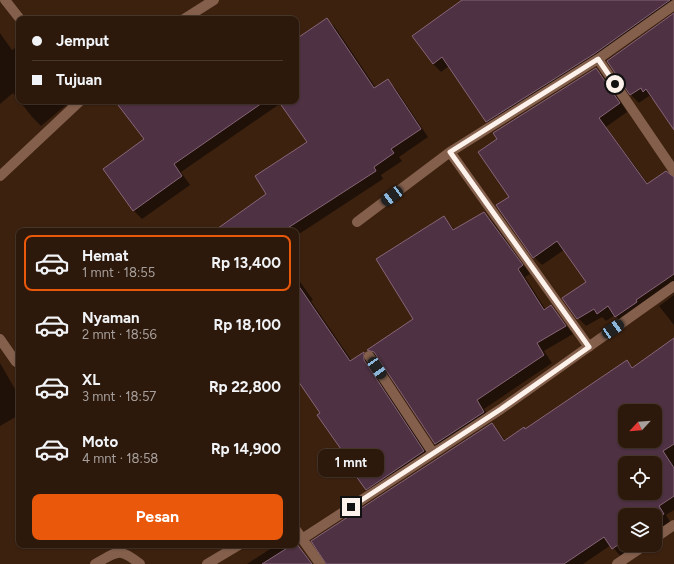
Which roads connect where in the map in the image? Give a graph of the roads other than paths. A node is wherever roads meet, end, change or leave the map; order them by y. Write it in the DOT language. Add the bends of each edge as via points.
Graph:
graph roads {
  1 [pos="5,0"];
  2 [pos="214,0"];
  3 [pos="674,5"];
  4 [pos="18,16"];
  5 [pos="189,16"];
  6 [pos="598,59"];
  7 [pos="77,104"];
  8 [pos="450,152"];
  9 [pos="674,171"];
  10 [pos="0,176"];
  11 [pos="357,222"];
  12 [pos="674,286"];
  13 [pos="0,340"];
  14 [pos="589,347"];
  15 [pos="369,356"];
  16 [pos="16,362"];
  17 [pos="433,453"];
  18 [pos="674,525"];
  19 [pos="662,533"];
  20 [pos="299,534"];
  21 [pos="302,539"];
  22 [pos="234,548"];
  23 [pos="635,552"];
  24 [pos="95,564"];
  25 [pos="140,564"];
  26 [pos="207,564"];
  27 [pos="320,564"];
  28 [pos="617,564"];
  1 -- 4 [label="street"];
  2 -- 5 [label="street"];
  3 -- 6 [label="street"];
  6 -- 8 [label="street"];
  6 -- 9 [label="street"];
  7 -- 10 [label="street"];
  8 -- 11 [label="street"];
  8 -- 14 [label="street"];
  12 -- 14 [label="street"];
  13 -- 16 [label="street"];
  14 -- 17 [label="street"];
  15 -- 17 [label="street"];
  17 -- 21 [label="street"];
  18 -- 19 [label="street"];
  20 -- 21 [label="street"];
  21 -- 27 [label="street"];
  22 -- 26 [label="street"];
  23 -- 28 [label="street"];
  24 -- 25 [label="street" via="121,552 127,553"];
}
